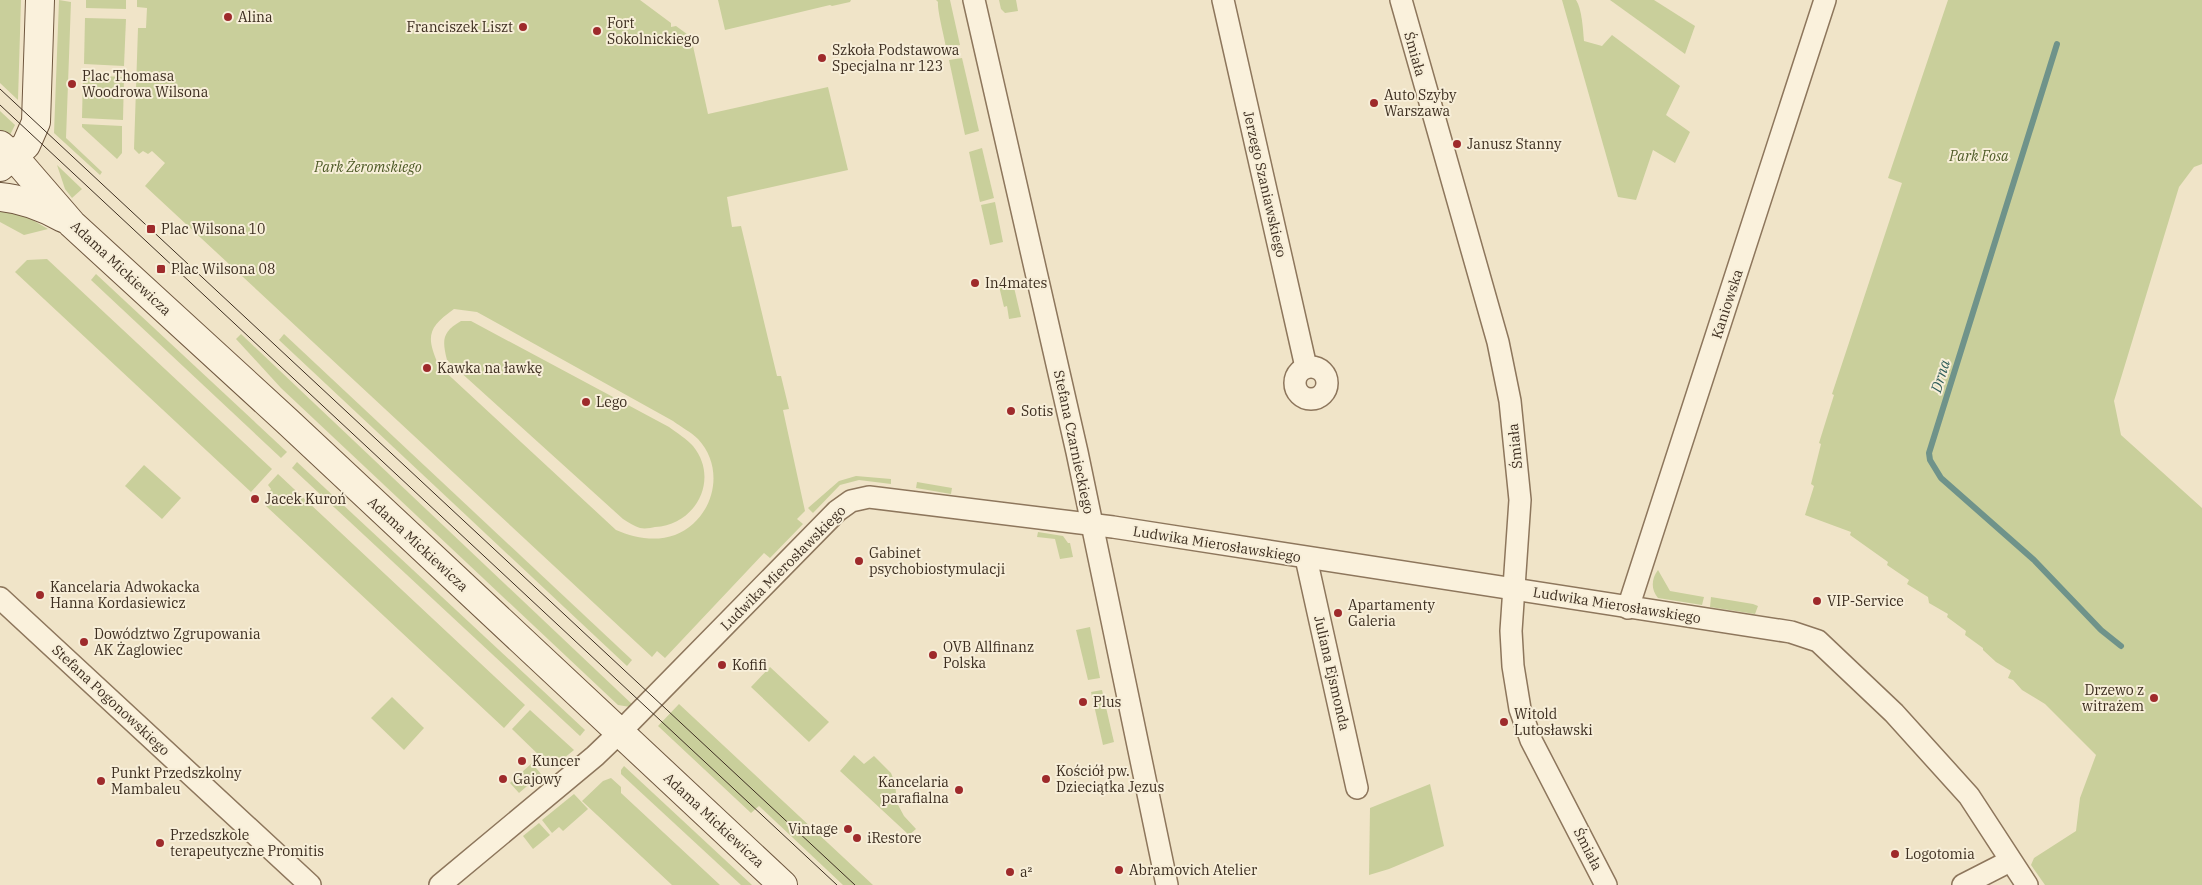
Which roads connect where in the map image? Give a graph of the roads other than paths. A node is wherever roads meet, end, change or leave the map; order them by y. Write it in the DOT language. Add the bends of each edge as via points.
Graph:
graph roads {
  1 [pos="40,0"];
  2 [pos="974,0"];
  3 [pos="1223,0"];
  4 [pos="1401,0"];
  5 [pos="1825,0"];
  6 [pos="5,156"];
  7 [pos="0,197"];
  8 [pos="72,224"];
  9 [pos="1306,367"];
  10 [pos="1091,525"];
  11 [pos="1306,558"];
  12 [pos="1513,589"];
  13 [pos="0,598"];
  14 [pos="1628,608"];
  15 [pos="619,733"];
  16 [pos="1357,788"];
  17 [pos="2010,861"];
  18 [pos="310,885"];
  19 [pos="440,885"];
  20 [pos="783,885"];
  21 [pos="1167,885"];
  22 [pos="1606,885"];
  23 [pos="1963,885"];
  24 [pos="2027,885"];
  1 -- 6 [label="main road" via="36,122 26,145"];
  2 -- 10 [label="street, Stefana Czarnieckiego"];
  3 -- 9 [label="street, Jerzego Szaniawskiego"];
  4 -- 12 [label="street, Śmiała" via="1498,342 1510,401 1520,500"];
  5 -- 14 [label="street, Kaniowska"];
  6 -- 8 [label="main road, Adama Mickiewicza"];
  7 -- 8 [label="main road" via="44,208"];
  8 -- 15 [label="main road, Adama Mickiewicza"];
  10 -- 11 [label="street, Ludwika Mierosławskiego"];
  10 -- 15 [label="street, Ludwika Mierosławskiego" via="869,497 851,501 837,511"];
  10 -- 21 [label="street, Stefana Czarnieckiego"];
  11 -- 12 [label="street, Ludwika Mierosławskiego"];
  11 -- 16 [label="street, Juliana Ejsmonda"];
  12 -- 14 [label="street, Ludwika Mierosławskiego"];
  12 -- 22 [label="street, Śmiała" via="1513,658 1520,709 1531,740"];
  13 -- 18 [label="street, Stefana Pogonowskiego"];
  14 -- 17 [label="street, Ludwika Mierosławskiego" via="1790,632 1818,641 1894,714 1969,796"];
  15 -- 19 [label="street, Ludwika Mierosławskiego"];
  15 -- 20 [label="main road, Adama Mickiewicza"];
  17 -- 23 [label="street"];
  17 -- 24 [label="street, Ludwika Mierosławskiego"];
}
